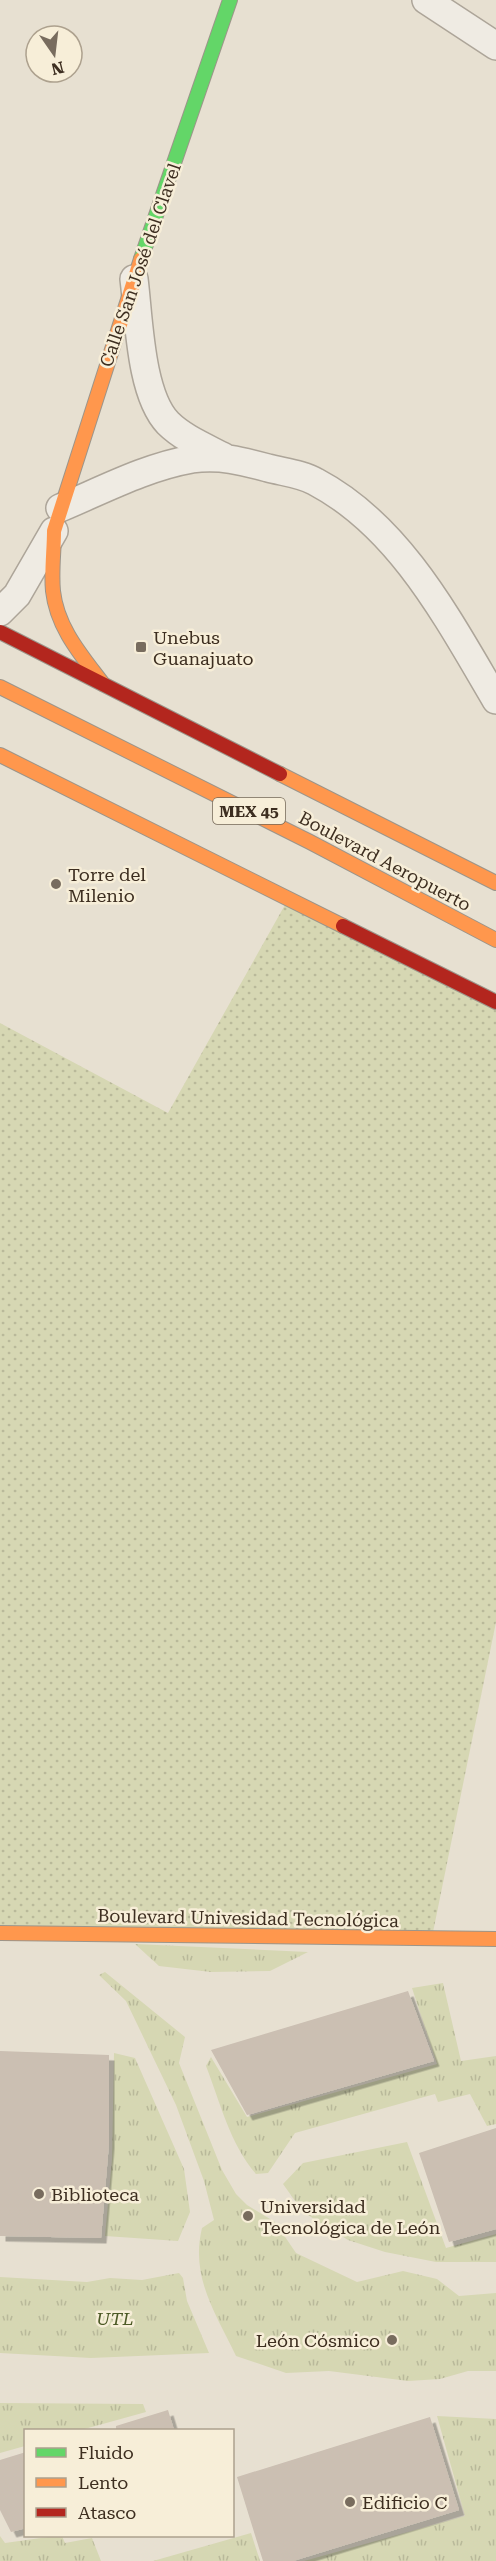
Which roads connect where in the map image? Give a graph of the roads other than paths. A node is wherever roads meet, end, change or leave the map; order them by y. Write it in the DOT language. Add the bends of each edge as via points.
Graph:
graph roads {
  1 [pos="230,0"];
  2 [pos="426,0"];
  3 [pos="496,46"];
  4 [pos="134,278"];
  5 [pos="224,457"];
  6 [pos="57,519"];
  7 [pos="0,612"];
  8 [pos="0,632"];
  9 [pos="103,684"];
  10 [pos="0,687"];
  11 [pos="496,700"];
  12 [pos="0,755"];
  13 [pos="18,764"];
  14 [pos="0,768"];
  15 [pos="496,883"];
  16 [pos="496,940"];
  17 [pos="496,1002"];
  18 [pos="0,1933"];
  19 [pos="496,1939"];
  1 -- 4 [label="main road, Calle San José del Clavel"];
  2 -- 3 [label="street"];
  4 -- 5 [label="street" via="147,375 155,403 169,424"];
  4 -- 6 [label="main road, Calle San José del Clavel"];
  5 -- 6 [label="street" via="170,464"];
  5 -- 11 [label="street" via="315,481 363,513 436,600"];
  6 -- 7 [label="street, Calle San José del Clavel" via="17,596"];
  6 -- 9 [label="main road, Calle San José del Clavel" via="52,573 55,604 62,625"];
  8 -- 9 [label="main road, Boulevard Aeropuerto / MEX 45"];
  9 -- 15 [label="main road, Boulevard Aeropuerto / MEX 45"];
  10 -- 16 [label="main road, Boulevard Aeropuerto / MEX 45"];
  12 -- 13 [label="main road"];
  13 -- 14 [label="main road"];
  13 -- 17 [label="main road"];
  18 -- 19 [label="main road, Boulevard Univesidad Tecnológica"];
}
